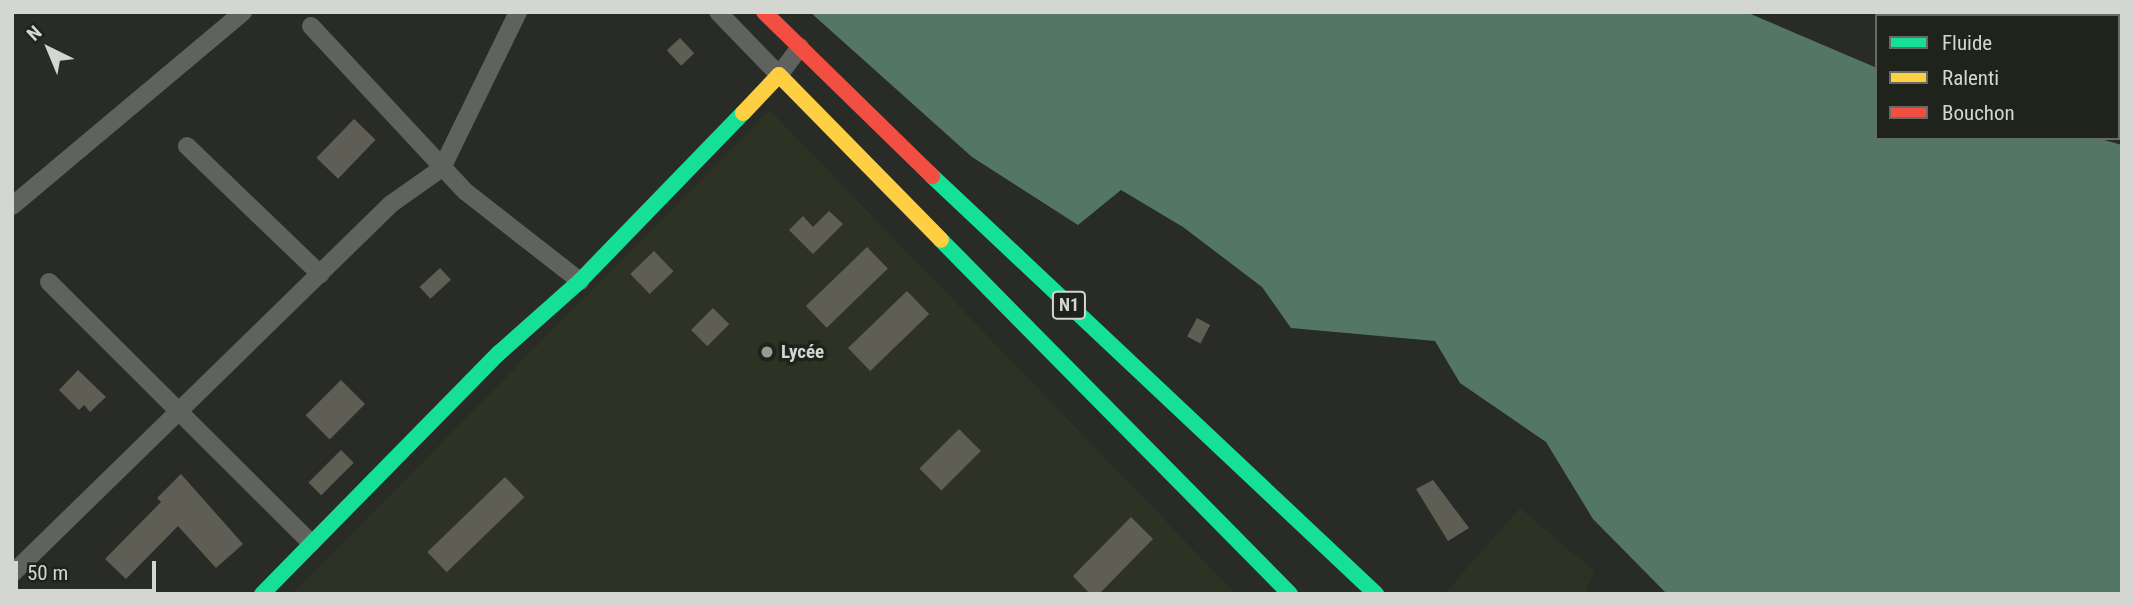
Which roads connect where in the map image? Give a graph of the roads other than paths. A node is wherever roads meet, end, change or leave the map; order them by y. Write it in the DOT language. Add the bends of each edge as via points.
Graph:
graph roads {
  1 [pos="243,12"];
  2 [pos="518,12"];
  3 [pos="718,12"];
  4 [pos="764,12"];
  5 [pos="311,26"];
  6 [pos="800,47"];
  7 [pos="779,75"];
  8 [pos="187,146"];
  9 [pos="442,168"];
  10 [pos="12,206"];
  11 [pos="320,274"];
  12 [pos="580,281"];
  13 [pos="49,282"];
  14 [pos="181,409"];
  15 [pos="311,543"];
  16 [pos="12,574"];
  17 [pos="262,594"];
  18 [pos="1290,594"];
  19 [pos="1376,594"];
  1 -- 10 [label="street"];
  2 -- 9 [label="street"];
  3 -- 7 [label="street"];
  4 -- 6 [label="main road, N1"];
  5 -- 9 [label="street"];
  6 -- 7 [label="street"];
  6 -- 19 [label="main road, N1"];
  7 -- 12 [label="main road"];
  7 -- 18 [label="main road"];
  8 -- 11 [label="street"];
  9 -- 11 [label="street" via="391,204"];
  9 -- 12 [label="street"];
  11 -- 14 [label="street"];
  12 -- 15 [label="main road" via="499,353"];
  13 -- 14 [label="street"];
  14 -- 15 [label="street"];
  14 -- 16 [label="street"];
  15 -- 17 [label="main road"];
}
